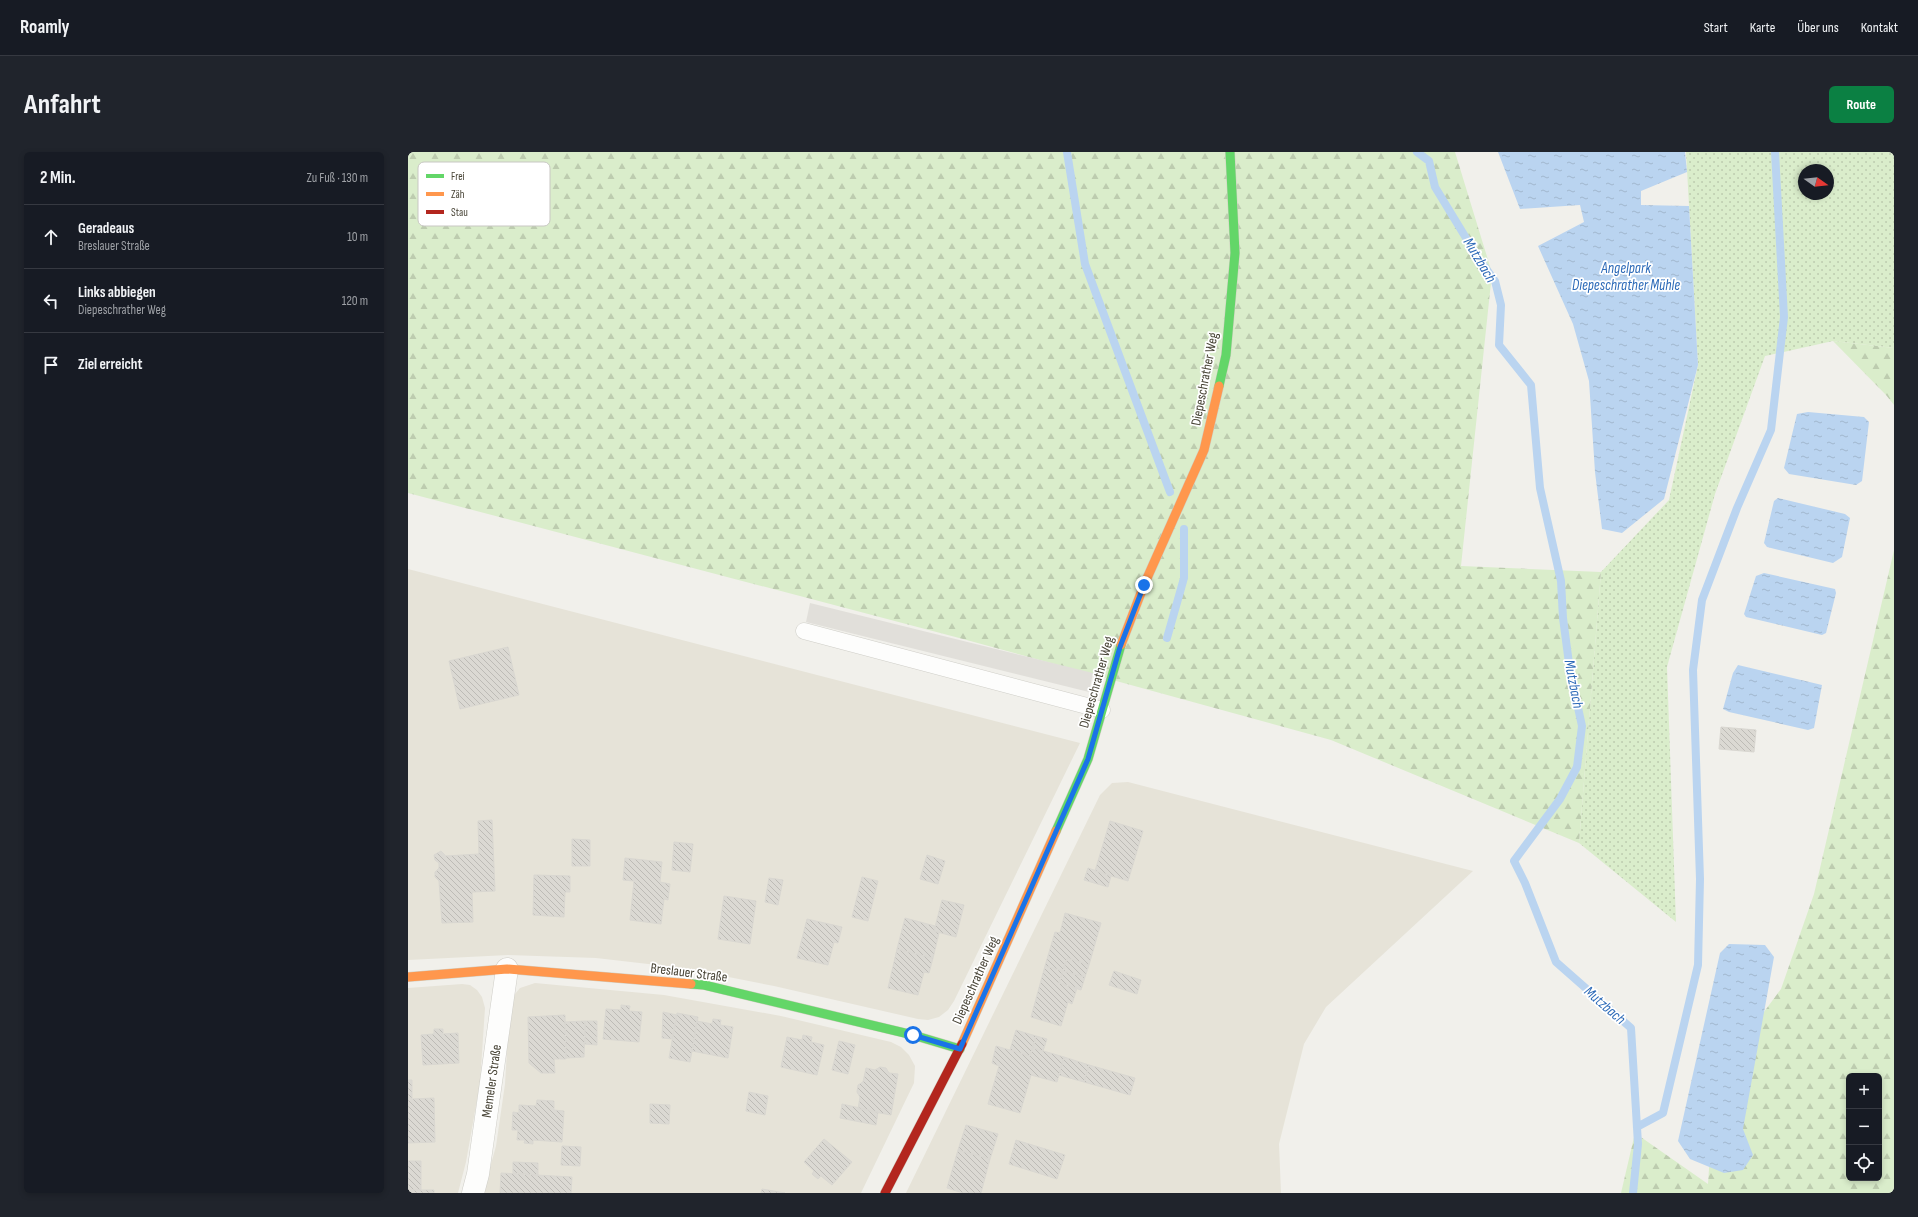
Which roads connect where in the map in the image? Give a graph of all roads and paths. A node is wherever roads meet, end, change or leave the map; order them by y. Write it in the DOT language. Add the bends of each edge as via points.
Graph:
graph roads {
  1 [pos="1230,152"];
  2 [pos="804,631"];
  3 [pos="1102,710"];
  4 [pos="507,969"];
  5 [pos="408,977"];
  6 [pos="960,1049"];
  7 [pos="473,1193"];
  8 [pos="885,1193"];
  1 -- 3 [label="street, Diepeschrather Weg" via="1235,253 1226,355 1204,450 1141,592 1120,647"];
  2 -- 3 [label="lane"];
  3 -- 6 [label="street, Diepeschrather Weg" via="1088,759"];
  4 -- 5 [label="street, Breslauer Straße"];
  4 -- 6 [label="street, Breslauer Straße" via="704,985 913,1035"];
  4 -- 7 [label="street, Memeler Straße" via="478,1174"];
  6 -- 8 [label="street, Diepeschrather Weg"];
}
